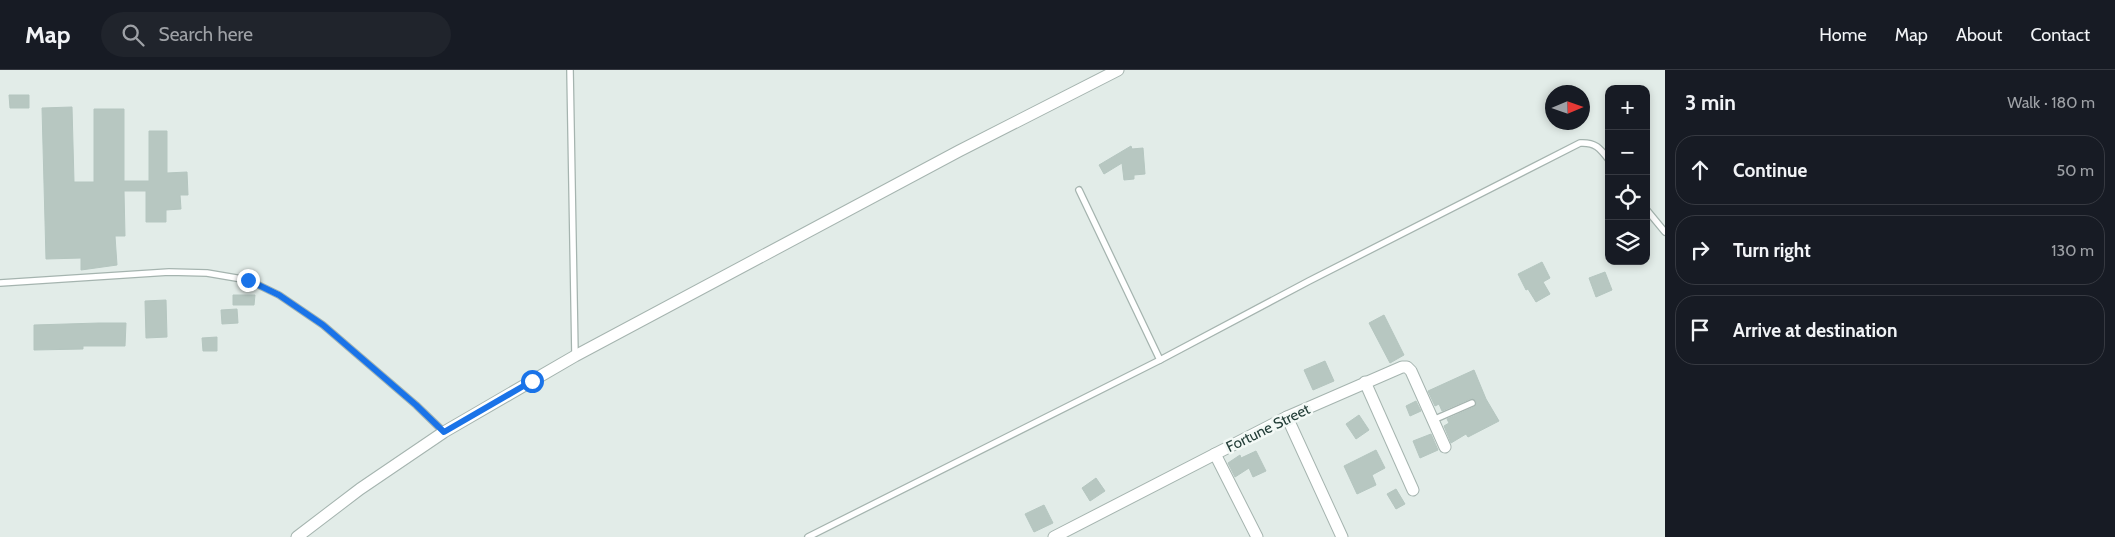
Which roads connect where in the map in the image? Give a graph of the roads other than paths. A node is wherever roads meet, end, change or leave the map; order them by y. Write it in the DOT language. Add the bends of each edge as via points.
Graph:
graph roads {
  1 [pos="570,70"];
  2 [pos="1118,70"];
  3 [pos="1605,154"];
  4 [pos="1079,190"];
  5 [pos="1650,214"];
  6 [pos="1665,232"];
  7 [pos="0,283"];
  8 [pos="575,356"];
  9 [pos="1160,360"];
  10 [pos="1365,382"];
  11 [pos="1472,403"];
  12 [pos="1286,417"];
  13 [pos="1433,420"];
  14 [pos="444,432"];
  15 [pos="1445,447"];
  16 [pos="1215,454"];
  17 [pos="1413,490"];
  18 [pos="297,537"];
  19 [pos="808,537"];
  20 [pos="1054,537"];
  21 [pos="1257,537"];
  22 [pos="1342,537"];
  1 -- 8 [label="lane"];
  2 -- 8 [label="street"];
  3 -- 9 [label="lane" via="1591,142 1580,143"];
  4 -- 9 [label="lane"];
  5 -- 6 [label="lane"];
  7 -- 14 [label="lane" via="169,272 207,273 248,280 279,295 323,325"];
  8 -- 14 [label="street"];
  9 -- 19 [label="lane"];
  10 -- 12 [label="street, Fortune Street"];
  10 -- 13 [label="street, Fortune Street" via="1402,367 1407,368"];
  10 -- 17 [label="street"];
  11 -- 13 [label="lane"];
  12 -- 16 [label="street, Fortune Street"];
  12 -- 22 [label="street"];
  13 -- 15 [label="street, Fortune Street"];
  14 -- 18 [label="street"];
  16 -- 20 [label="street, Fortune Street"];
  16 -- 21 [label="street"];
}
